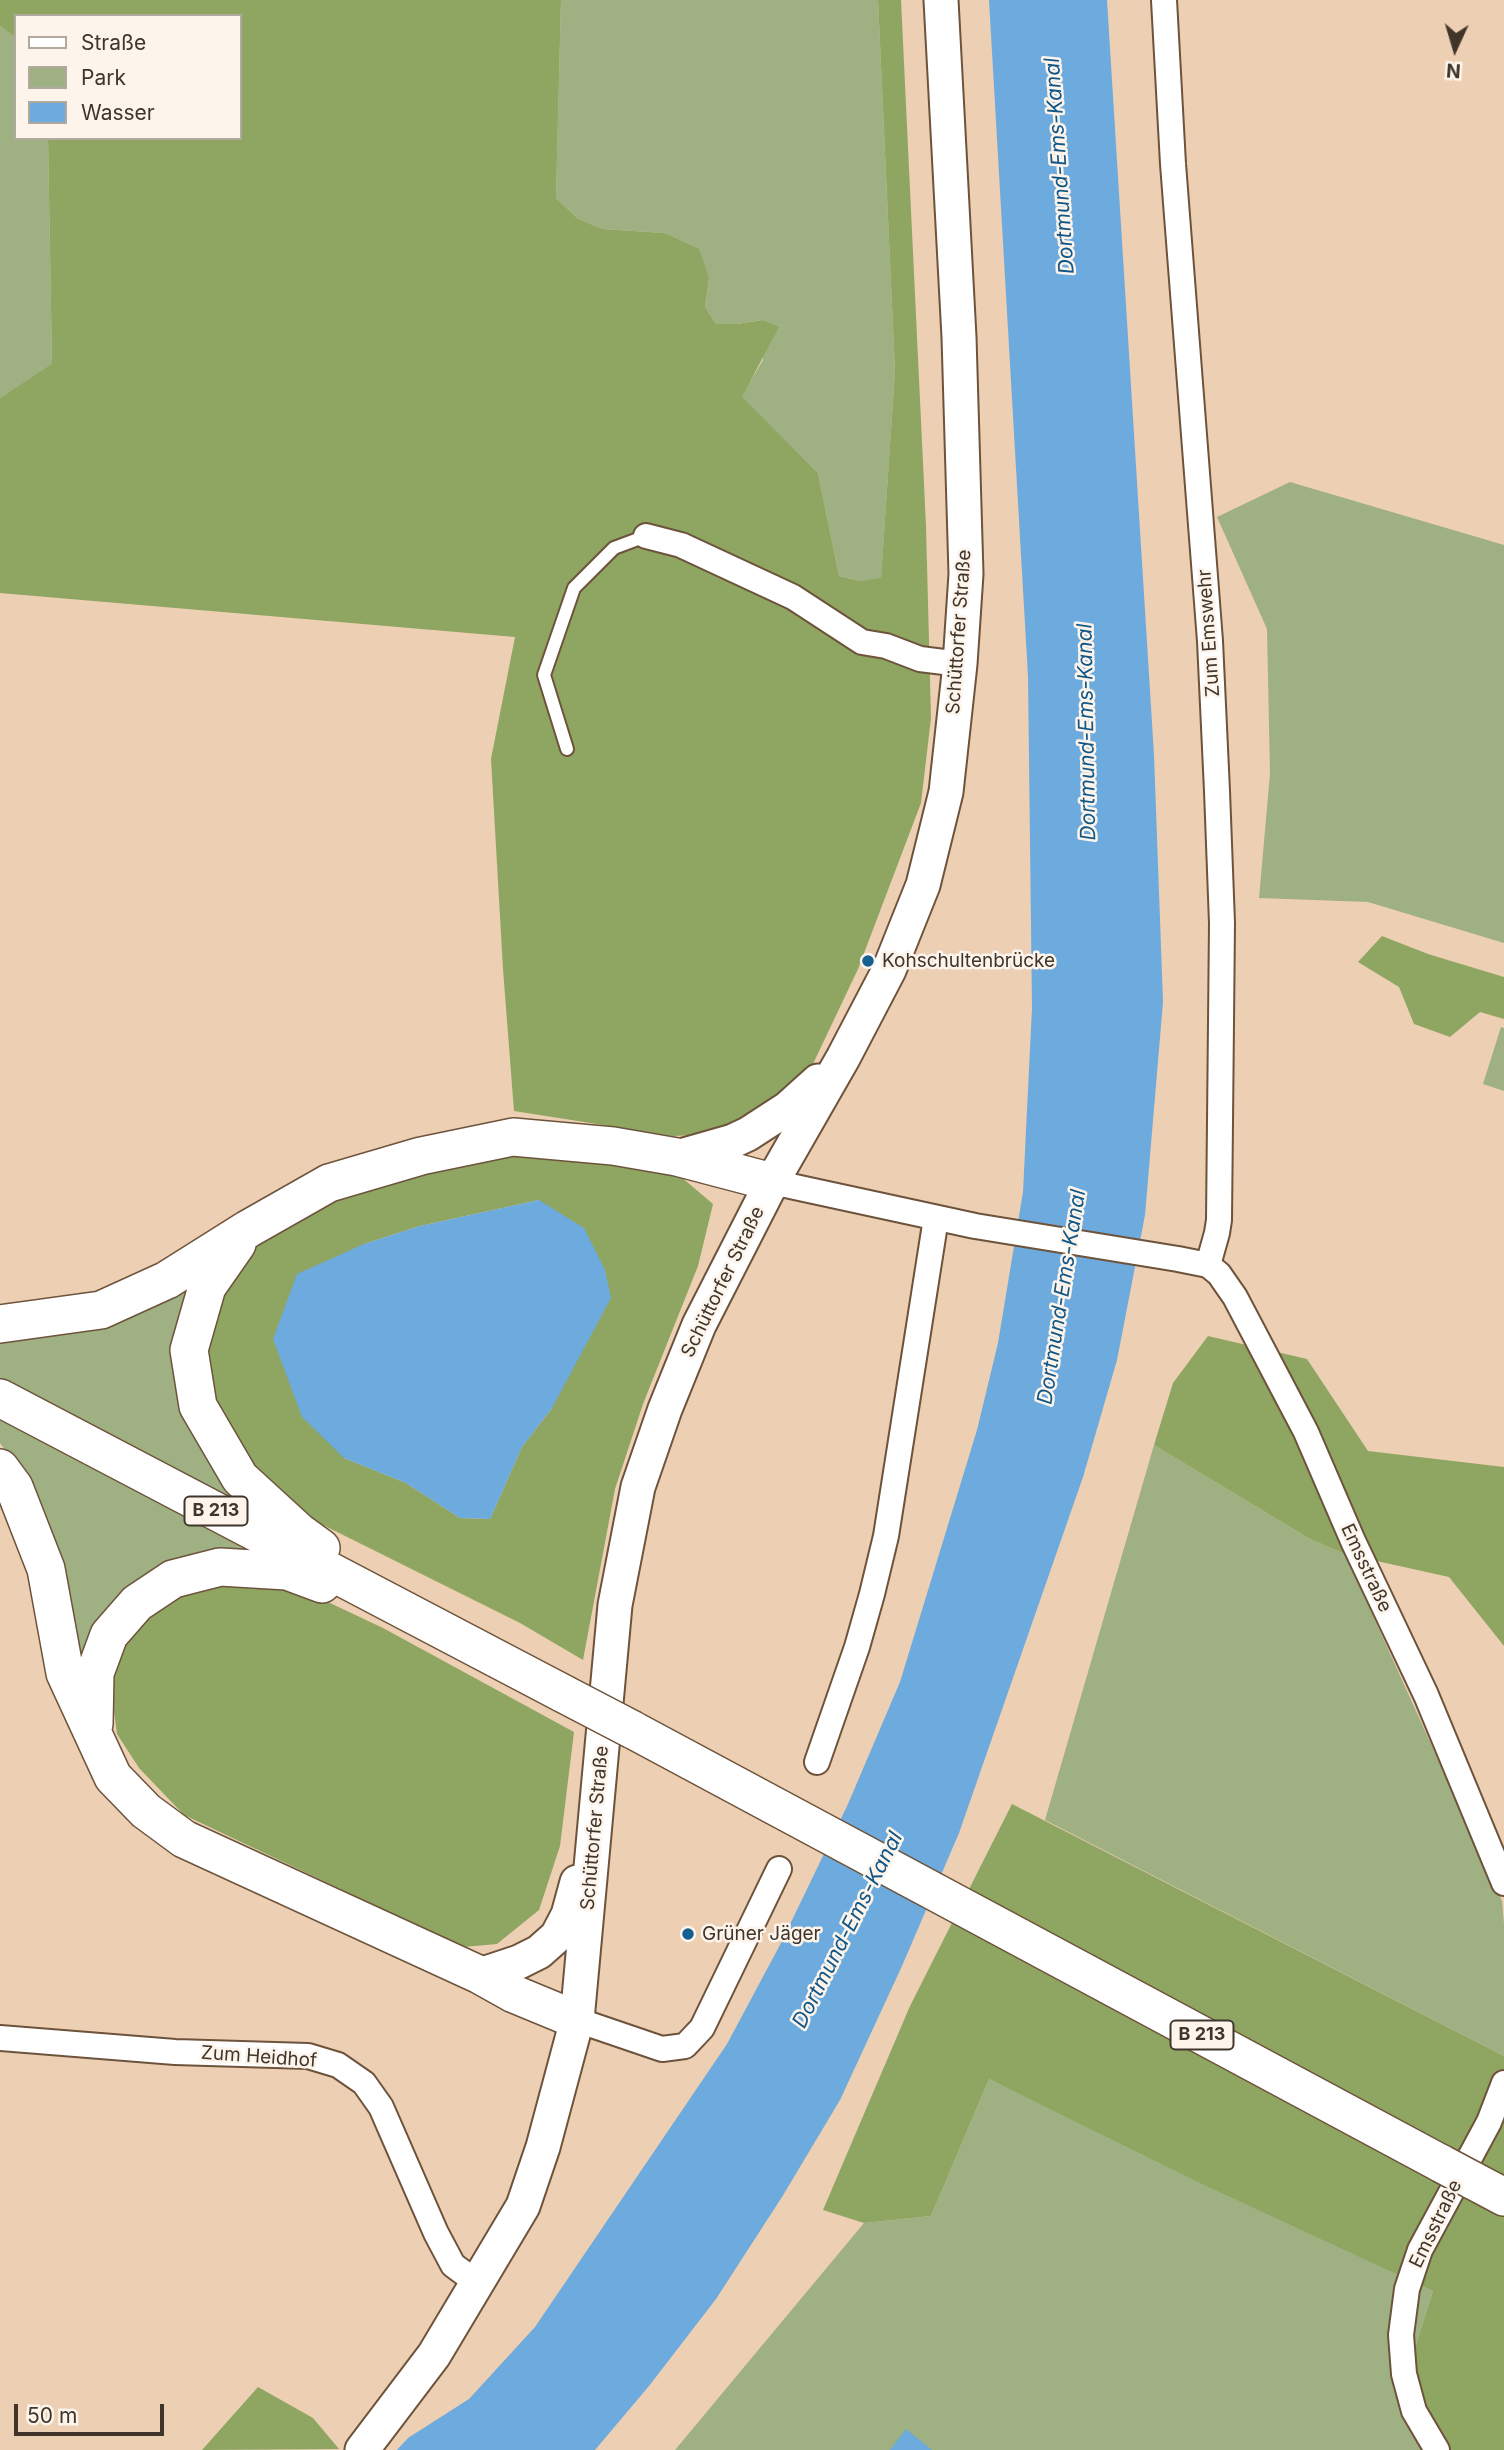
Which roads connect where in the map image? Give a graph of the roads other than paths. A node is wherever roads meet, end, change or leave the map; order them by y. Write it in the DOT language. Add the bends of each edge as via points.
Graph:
graph roads {
  1 [pos="941,0"];
  2 [pos="1164,0"];
  3 [pos="646,536"];
  4 [pos="960,664"];
  5 [pos="567,749"];
  6 [pos="843,1058"];
  7 [pos="677,1157"];
  8 [pos="772,1182"];
  9 [pos="936,1218"];
  10 [pos="248,1229"];
  11 [pos="1208,1265"];
  12 [pos="0,1324"];
  13 [pos="0,1398"];
  14 [pos="0,1468"];
  15 [pos="431,1625"];
  16 [pos="94,1732"];
  17 [pos="817,1762"];
  18 [pos="597,1816"];
  19 [pos="779,1869"];
  20 [pos="1504,1883"];
  21 [pos="480,1976"];
  22 [pos="576,2020"];
  23 [pos="0,2038"];
  24 [pos="1504,2083"];
  25 [pos="1504,2197"];
  26 [pos="476,2282"];
  27 [pos="362,2450"];
  28 [pos="1437,2450"];
  1 -- 4 [label="main road, Schüttorfer Straße" via="966,574"];
  2 -- 11 [label="street, Zum Emswehr" via="1210,641 1222,923 1219,1220"];
  3 -- 4 [label="street" via="681,545 793,597 862,642 920,659"];
  3 -- 5 [label="lane" via="614,548 574,588 544,675"];
  4 -- 6 [label="main road, Schüttorfer Straße" via="946,792 923,886 889,970"];
  6 -- 7 [label="main road" via="762,1126 733,1141"];
  6 -- 8 [label="main road, Schüttorfer Straße"];
  7 -- 8 [label="main road"];
  7 -- 10 [label="main road" via="513,1137 329,1182"];
  8 -- 9 [label="street"];
  8 -- 18 [label="main road, Schüttorfer Straße" via="699,1325 638,1487 615,1605"];
  9 -- 11 [label="street"];
  9 -- 17 [label="street" via="886,1536 857,1647"];
  10 -- 12 [label="main road" via="167,1280 101,1310"];
  10 -- 15 [label="main road" via="207,1287 192,1337 189,1350 198,1406 240,1478 299,1532"];
  11 -- 20 [label="street, Emsstraße" via="1235,1297 1306,1432 1426,1695"];
  13 -- 15 [label="main road, B 213"];
  14 -- 16 [label="main road" via="14,1487 46,1569 65,1673"];
  15 -- 16 [label="main road" via="287,1571 220,1567 173,1579 137,1603 109,1635 95,1673"];
  15 -- 25 [label="main road, B 213, bridge"];
  16 -- 21 [label="main road" via="113,1777 146,1811 184,1839"];
  18 -- 21 [label="main road" via="568,1915 557,1936 539,1952"];
  18 -- 22 [label="main road, Schüttorfer Straße"];
  19 -- 22 [label="street" via="702,2028 685,2046 662,2049"];
  21 -- 22 [label="main road"];
  22 -- 26 [label="main road, Schüttorfer Straße" via="523,2206"];
  23 -- 26 [label="street, Zum Heidhof" via="175,2052 308,2056 338,2065 364,2083 381,2107 453,2265"];
  24 -- 28 [label="street, Emsstraße" via="1489,2122 1420,2250 1406,2289 1401,2335 1404,2374 1414,2411"];
  26 -- 27 [label="main road, Schüttorfer Straße" via="434,2355"];
}
